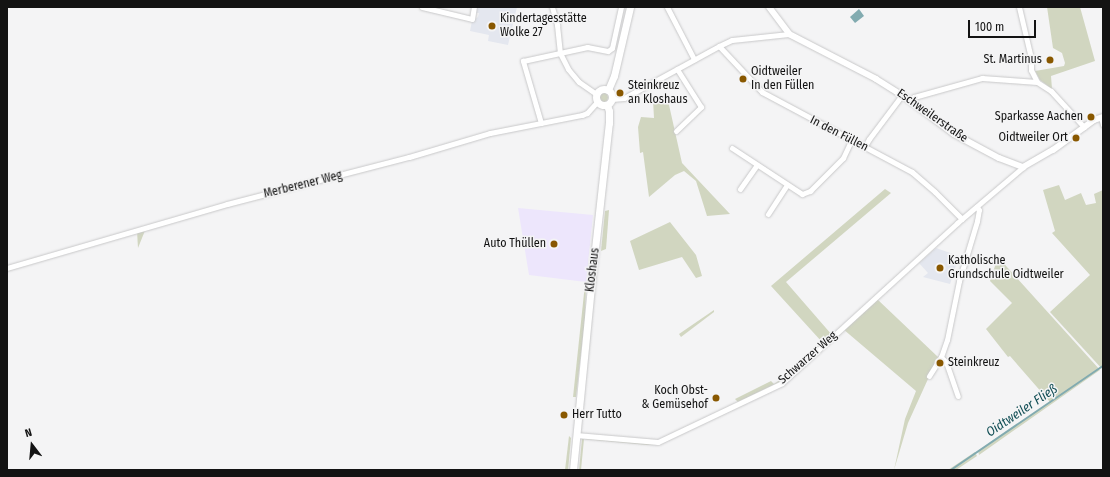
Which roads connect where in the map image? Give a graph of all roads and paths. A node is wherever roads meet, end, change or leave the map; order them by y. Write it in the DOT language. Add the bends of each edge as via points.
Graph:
graph roads {
  1 [pos="422,7"];
  2 [pos="474,7"];
  3 [pos="552,7"];
  4 [pos="621,7"];
  5 [pos="630,7"];
  6 [pos="667,7"];
  7 [pos="769,7"];
  8 [pos="1019,7"];
  9 [pos="789,34"];
  10 [pos="719,46"];
  11 [pos="560,53"];
  12 [pos="694,59"];
  13 [pos="677,69"];
  14 [pos="1037,82"];
  15 [pos="608,90"];
  16 [pos="596,94"];
  17 [pos="902,95"];
  18 [pos="612,99"];
  19 [pos="911,101"];
  20 [pos="597,102"];
  21 [pos="608,108"];
  22 [pos="1102,117"];
  23 [pos="542,123"];
  24 [pos="1103,125"];
  25 [pos="1084,127"];
  26 [pos="676,131"];
  27 [pos="851,141"];
  28 [pos="865,146"];
  29 [pos="732,148"];
  30 [pos="757,165"];
  31 [pos="1023,167"];
  32 [pos="787,185"];
  33 [pos="740,189"];
  34 [pos="976,207"];
  35 [pos="768,214"];
  36 [pos="962,219"];
  37 [pos="7,268"];
  38 [pos="941,357"];
  39 [pos="929,376"];
  40 [pos="958,396"];
  41 [pos="576,435"];
  42 [pos="573,470"];
  1 -- 2 [label="street" via="472,19"];
  3 -- 11 [label="street"];
  4 -- 11 [label="street" via="612,48 608,51 587,47"];
  5 -- 15 [label="main road" via="614,76"];
  6 -- 12 [label="street"];
  7 -- 9 [label="street, Eschweilerstraße"];
  8 -- 14 [label="street" via="1031,58 1031,70"];
  9 -- 10 [label="street" via="732,40"];
  9 -- 17 [label="street, Eschweilerstraße"];
  10 -- 12 [label="street"];
  10 -- 27 [label="street, In den Füllen" via="762,92"];
  11 -- 16 [label="street" via="568,69 579,82"];
  11 -- 23 [label="street" via="523,60"];
  12 -- 13 [label="street"];
  13 -- 18 [label="street" via="624,98"];
  13 -- 26 [label="street" via="701,107"];
  14 -- 19 [label="street" via="982,78 914,97"];
  14 -- 25 [label="street" via="1051,91"];
  15 -- 16 [label="main road" via="602,89"];
  15 -- 18 [label="main road"];
  16 -- 20 [label="main road"];
  17 -- 19 [label="street, Eschweilerstraße"];
  17 -- 28 [label="street"];
  18 -- 21 [label="main road"];
  19 -- 31 [label="street, Eschweilerstraße" via="954,134"];
  20 -- 21 [label="main road"];
  20 -- 23 [label="street, Merberener Weg" via="582,115"];
  21 -- 41 [label="main road, Kloshaus" via="609,123"];
  22 -- 24 [label="street"];
  22 -- 25 [label="street"];
  23 -- 37 [label="street, Merberener Weg" via="490,133 409,158 226,204"];
  25 -- 31 [label="street" via="1053,150"];
  27 -- 28 [label="street, In den Füllen"];
  27 -- 32 [label="street" via="843,158 810,191 802,194"];
  28 -- 36 [label="street, In den Füllen" via="912,172"];
  29 -- 30 [label="street"];
  30 -- 32 [label="street"];
  30 -- 33 [label="street"];
  31 -- 34 [label="street, Schwarzer Weg"];
  32 -- 35 [label="street"];
  34 -- 36 [label="street, Schwarzer Weg"];
  34 -- 38 [label="street" via="979,210 977,222 959,281"];
  36 -- 41 [label="street, Schwarzer Weg" via="782,383 658,442"];
  38 -- 39 [label="street"];
  38 -- 40 [label="street" via="946,362"];
  41 -- 42 [label="main road, Kloshaus"];
}
